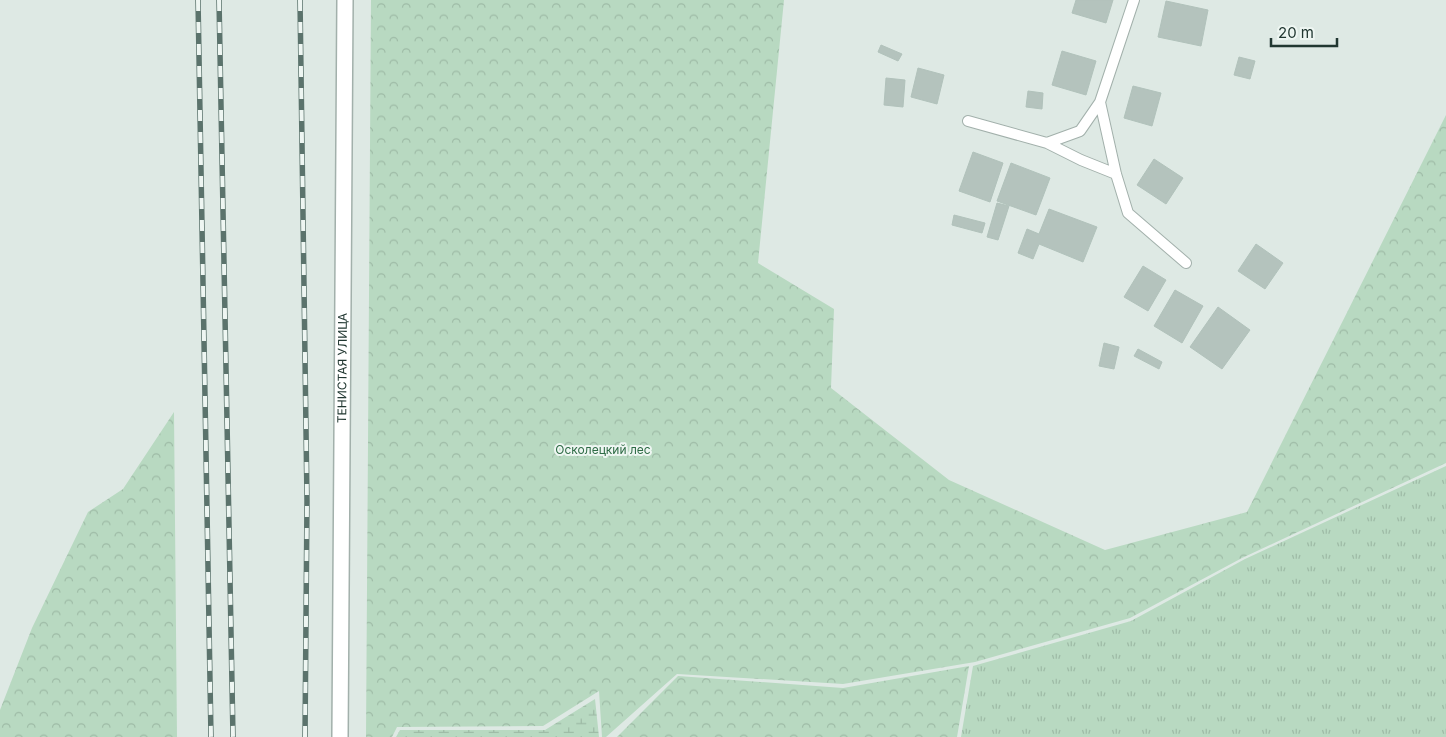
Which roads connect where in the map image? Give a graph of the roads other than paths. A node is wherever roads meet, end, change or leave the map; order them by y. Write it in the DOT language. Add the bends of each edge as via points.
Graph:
graph roads {
  1 [pos="345,0"];
  2 [pos="1134,0"];
  3 [pos="1100,102"];
  4 [pos="968,122"];
  5 [pos="1047,143"];
  6 [pos="1116,174"];
  7 [pos="1186,263"];
  8 [pos="340,737"];
  1 -- 8 [label="street, ТЕНИСТАЯ УЛИЦА"];
  2 -- 3 [label="lane"];
  3 -- 5 [label="lane" via="1080,130"];
  3 -- 6 [label="lane"];
  4 -- 5 [label="lane"];
  5 -- 6 [label="lane"];
  6 -- 7 [label="lane" via="1128,213"];
}
